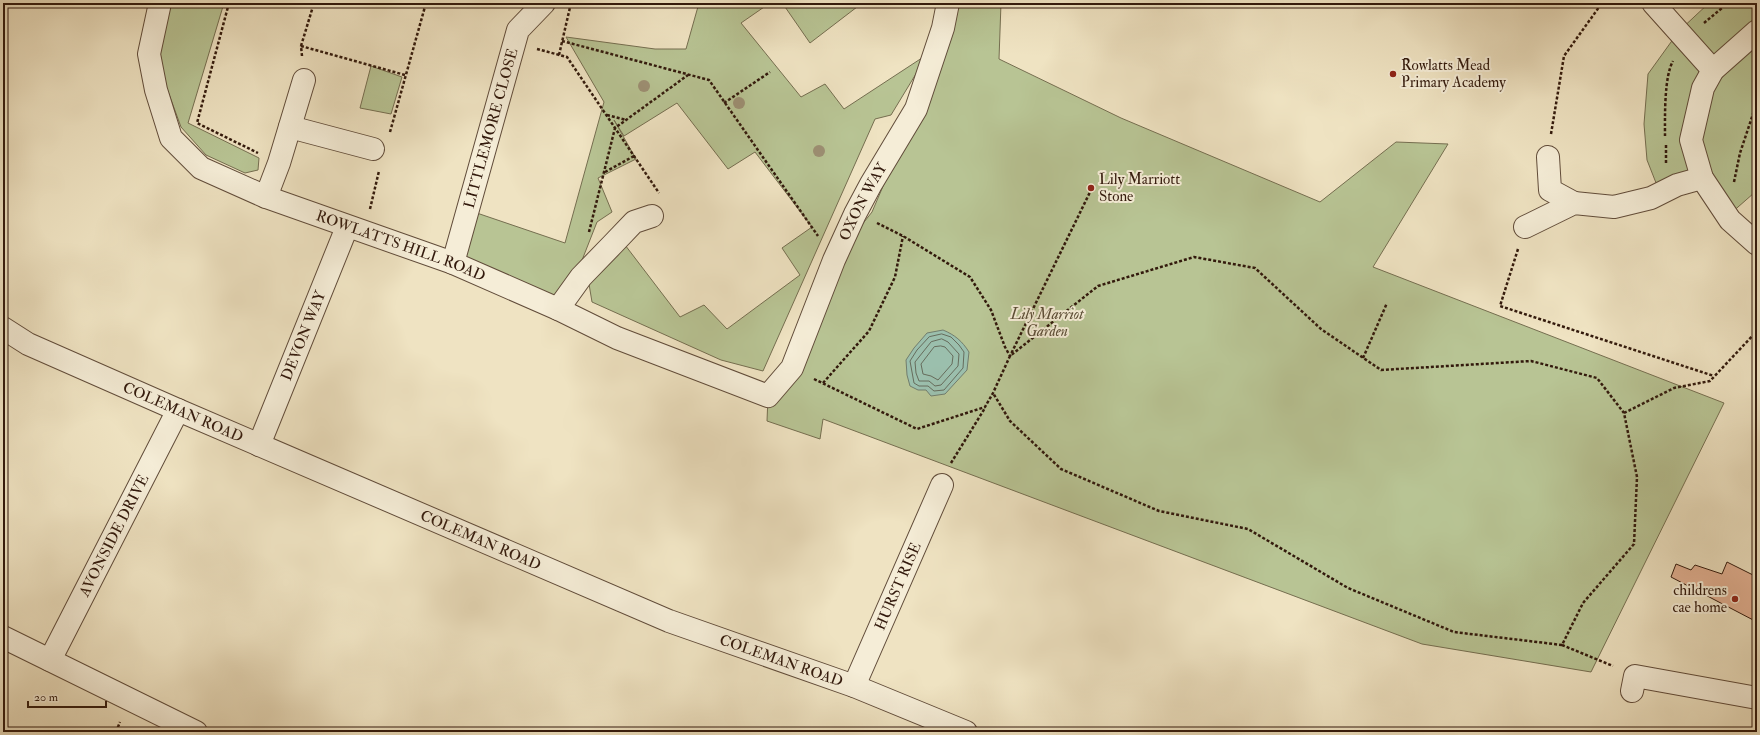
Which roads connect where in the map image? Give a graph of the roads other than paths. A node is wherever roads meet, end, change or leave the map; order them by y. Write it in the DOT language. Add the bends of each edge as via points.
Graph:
graph roads {
  1 [pos="160,3"];
  2 [pos="544,3"];
  3 [pos="948,3"];
  4 [pos="1653,3"];
  5 [pos="1757,31"];
  6 [pos="1713,70"];
  7 [pos="304,80"];
  8 [pos="290,127"];
  9 [pos="373,149"];
  10 [pos="1548,157"];
  11 [pos="1702,178"];
  12 [pos="266,197"];
  13 [pos="1574,203"];
  14 [pos="652,216"];
  15 [pos="1525,227"];
  16 [pos="356,230"];
  17 [pos="1757,244"];
  18 [pos="453,263"];
  19 [pos="558,309"];
  20 [pos="3,328"];
  21 [pos="768,396"];
  22 [pos="178,410"];
  23 [pos="259,445"];
  24 [pos="942,485"];
  25 [pos="3,637"];
  26 [pos="50,660"];
  27 [pos="1633,684"];
  28 [pos="854,686"];
  29 [pos="1757,698"];
  30 [pos="166,725"];
  31 [pos="196,732"];
  32 [pos="966,732"];
  1 -- 12 [label="street, ROWLATTS HILL ROAD" via="149,54 156,90 171,138 201,168"];
  2 -- 18 [label="street, LITTLEMORE CLOSE" via="518,30"];
  3 -- 21 [label="street, OXON WAY" via="943,28 916,109 857,211 834,260 792,368"];
  4 -- 6 [label="street"];
  5 -- 6 [label="street"];
  6 -- 11 [label="street" via="1702,88 1691,140"];
  7 -- 8 [label="street"];
  8 -- 9 [label="street"];
  8 -- 12 [label="street"];
  10 -- 13 [label="street" via="1550,190"];
  11 -- 13 [label="street" via="1676,185 1651,198 1614,207"];
  11 -- 17 [label="street" via="1730,220"];
  12 -- 16 [label="street, ROWLATTS HILL ROAD"];
  13 -- 15 [label="street"];
  14 -- 19 [label="street" via="634,222 581,277"];
  16 -- 18 [label="street, ROWLATTS HILL ROAD"];
  16 -- 23 [label="street, DEVON WAY"];
  18 -- 19 [label="street, ROWLATTS HILL ROAD"];
  19 -- 21 [label="street, ROWLATTS HILL ROAD" via="617,338"];
  20 -- 22 [label="street, COLEMAN ROAD" via="28,344"];
  22 -- 23 [label="street, COLEMAN ROAD"];
  22 -- 26 [label="street, AVONSIDE DRIVE"];
  23 -- 28 [label="street, COLEMAN ROAD" via="669,621"];
  24 -- 28 [label="street, HURST RISE"];
  25 -- 26 [label="street"];
  26 -- 30 [label="street"];
  27 -- 29 [label="street"];
  28 -- 32 [label="street, COLEMAN ROAD"];
  30 -- 31 [label="street"];
}
